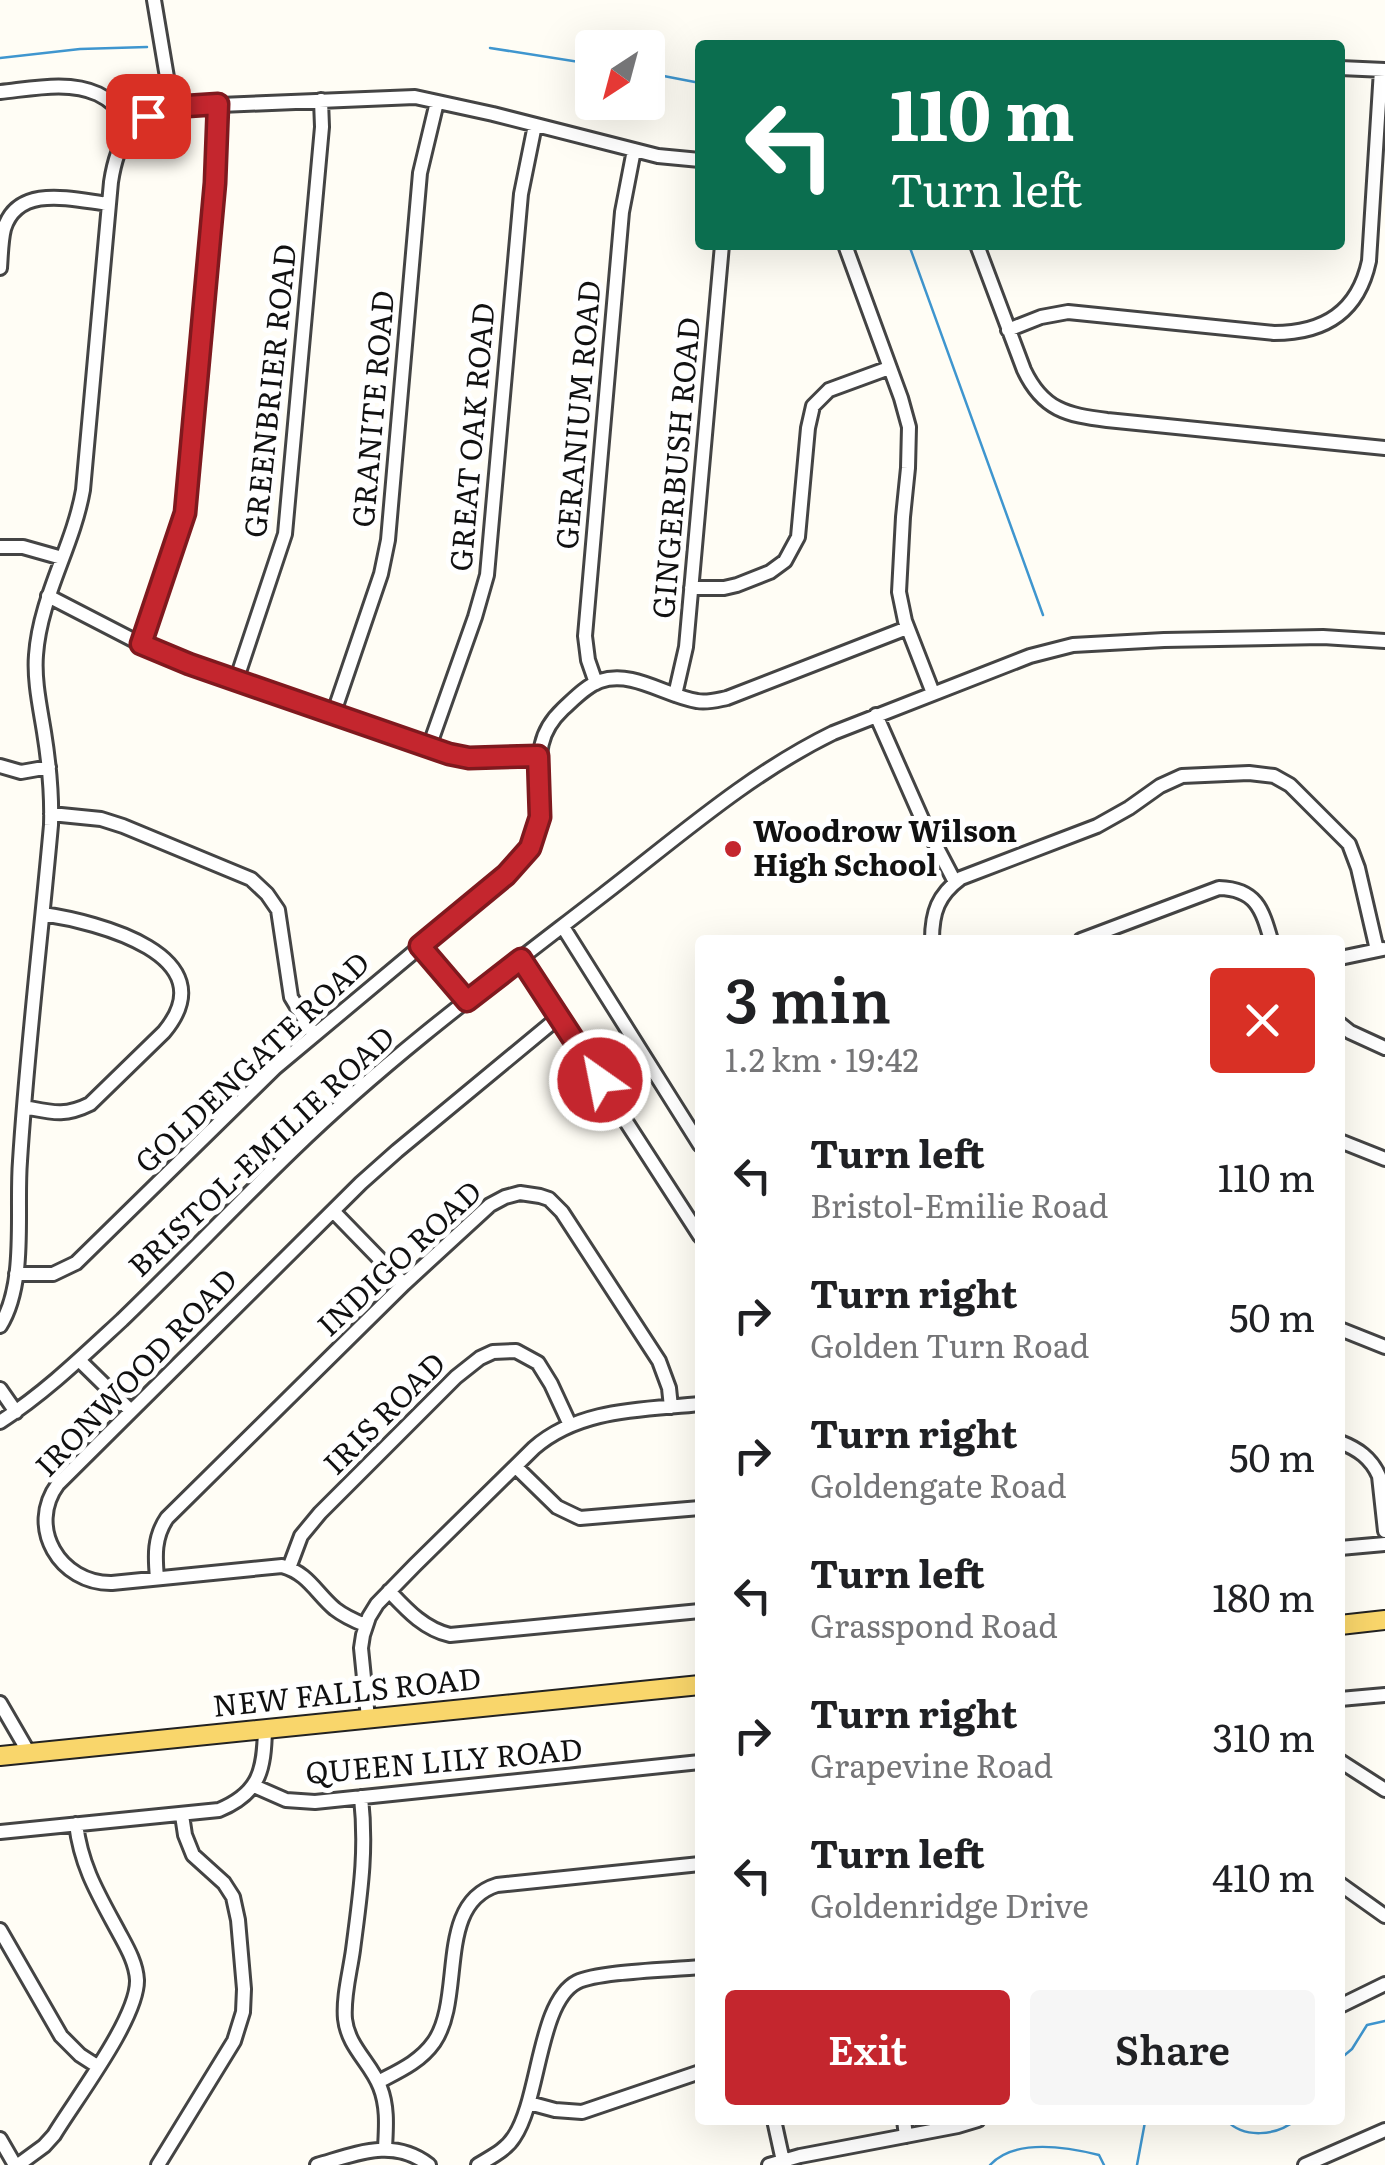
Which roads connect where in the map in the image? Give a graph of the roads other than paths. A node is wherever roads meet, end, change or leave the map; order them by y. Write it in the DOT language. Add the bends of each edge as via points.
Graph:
graph roads {
  1 [pos="154,0"];
  2 [pos="1345,68"];
  3 [pos="1383,70"];
  4 [pos="0,92"];
  5 [pos="322,100"];
  6 [pos="437,102"];
  7 [pos="218,104"];
  8 [pos="172,107"];
  9 [pos="536,125"];
  10 [pos="135,126"];
  11 [pos="634,150"];
  12 [pos="695,160"];
  13 [pos="109,204"];
  14 [pos="722,250"];
  15 [pos="847,250"];
  16 [pos="979,250"];
  17 [pos="0,268"];
  18 [pos="1008,330"];
  19 [pos="889,368"];
  20 [pos="1385,448"];
  21 [pos="0,547"];
  22 [pos="62,558"];
  23 [pos="691,588"];
  24 [pos="48,596"];
  25 [pos="908,628"];
  26 [pos="1385,641"];
  27 [pos="141,644"];
  28 [pos="236,681"];
  29 [pos="596,683"];
  30 [pos="933,693"];
  31 [pos="675,695"];
  32 [pos="333,715"];
  33 [pos="876,716"];
  34 [pos="430,747"];
  35 [pos="538,756"];
  36 [pos="0,766"];
  37 [pos="49,767"];
  38 [pos="52,814"];
  39 [pos="956,882"];
  40 [pos="43,914"];
  41 [pos="562,926"];
  42 [pos="933,935"];
  43 [pos="1094,935"];
  44 [pos="1270,935"];
  45 [pos="420,946"];
  46 [pos="1381,949"];
  47 [pos="1345,957"];
  48 [pos="521,959"];
  49 [pos="467,1001"];
  50 [pos="559,1017"];
  51 [pos="1345,1028"];
  52 [pos="314,1035"];
  53 [pos="1385,1048"];
  54 [pos="24,1107"];
  55 [pos="695,1137"];
  56 [pos="1345,1143"];
  57 [pos="1385,1160"];
  58 [pos="333,1211"];
  59 [pos="695,1228"];
  60 [pos="16,1274"];
  61 [pos="404,1284"];
  62 [pos="0,1326"];
  63 [pos="1345,1331"];
  64 [pos="1385,1348"];
  65 [pos="80,1360"];
  66 [pos="0,1389"];
  67 [pos="695,1405"];
  68 [pos="671,1407"];
  69 [pos="131,1411"];
  70 [pos="16,1412"];
  71 [pos="0,1422"];
  72 [pos="570,1425"];
  73 [pos="1345,1444"];
  74 [pos="516,1467"];
  75 [pos="695,1508"];
  76 [pos="1385,1531"];
  77 [pos="1385,1544"];
  78 [pos="1345,1548"];
  79 [pos="289,1568"];
  80 [pos="157,1578"];
  81 [pos="389,1591"];
  82 [pos="695,1611"];
  83 [pos="1385,1620"];
  84 [pos="1345,1624"];
  85 [pos="366,1625"];
  86 [pos="695,1685"];
  87 [pos="1385,1695"];
  88 [pos="1345,1699"];
  89 [pos="0,1703"];
  90 [pos="368,1718"];
  91 [pos="265,1729"];
  92 [pos="29,1753"];
  93 [pos="0,1756"];
  94 [pos="695,1763"];
  95 [pos="1345,1764"];
  96 [pos="254,1786"];
  97 [pos="1385,1790"];
  98 [pos="361,1797"];
  99 [pos="182,1815"];
  100 [pos="76,1824"];
  101 [pos="0,1832"];
  102 [pos="695,1865"];
  103 [pos="1345,1888"];
  104 [pos="1385,1916"];
  105 [pos="0,1930"];
  106 [pos="695,1968"];
  107 [pos="1385,1984"];
  108 [pos="1345,2004"];
  109 [pos="97,2066"];
  110 [pos="695,2074"];
  111 [pos="378,2082"];
  112 [pos="529,2103"];
  113 [pos="774,2125"];
  114 [pos="905,2125"];
  115 [pos="956,2125"];
  116 [pos="1385,2130"];
  117 [pos="906,2136"];
  118 [pos="0,2139"];
  119 [pos="385,2148"];
  120 [pos="776,2163"];
  121 [pos="16,2165"];
  122 [pos="158,2165"];
  123 [pos="317,2165"];
  124 [pos="429,2165"];
  125 [pos="478,2165"];
  126 [pos="1304,2165"];
  1 -- 8 [label="street"];
  2 -- 3 [label="street"];
  3 -- 18 [label="street" via="1369,261 1352,301 1331,320 1304,332 1274,333 1068,312"];
  4 -- 10 [label="street" via="84,89 112,103"];
  5 -- 6 [label="street" via="405,96"];
  5 -- 7 [label="street"];
  5 -- 28 [label="street, GREENBRIER ROAD" via="285,534"];
  6 -- 9 [label="street"];
  6 -- 32 [label="street, GRANITE ROAD" via="420,173 386,556"];
  7 -- 8 [label="street"];
  7 -- 27 [label="street" via="185,513"];
  8 -- 10 [label="street"];
  9 -- 11 [label="street"];
  9 -- 34 [label="street, GREAT OAK ROAD" via="521,194 487,575"];
  10 -- 13 [label="street" via="114,161"];
  11 -- 12 [label="street"];
  11 -- 29 [label="street, GERANIUM ROAD" via="622,212 585,636"];
  13 -- 17 [label="street" via="27,201 5,226"];
  13 -- 22 [label="street" via="83,490"];
  14 -- 23 [label="street, GINGERBUSH ROAD"];
  15 -- 19 [label="street"];
  16 -- 18 [label="street"];
  18 -- 20 [label="street" via="1034,389 1069,414"];
  19 -- 23 [label="street" via="829,390 812,406 798,536 785,561 737,585"];
  19 -- 25 [label="street" via="908,426 898,574"];
  21 -- 22 [label="street"];
  22 -- 24 [label="street"];
  23 -- 31 [label="street, GINGERBUSH ROAD"];
  24 -- 27 [label="street"];
  24 -- 37 [label="street" via="36,656"];
  25 -- 30 [label="street"];
  25 -- 31 [label="street" via="727,698 700,702"];
  26 -- 30 [label="street, BRISTOL-EMILIE ROAD" via="1072,645"];
  27 -- 28 [label="street"];
  28 -- 32 [label="street"];
  29 -- 31 [label="street" via="624,679"];
  29 -- 35 [label="street, GOLDENGATE ROAD" via="556,716"];
  30 -- 33 [label="street, BRISTOL-EMILIE ROAD"];
  32 -- 34 [label="street"];
  33 -- 39 [label="street"];
  33 -- 41 [label="street, BRISTOL-EMILIE ROAD" via="777,763"];
  34 -- 35 [label="street" via="469,758"];
  35 -- 45 [label="street, GOLDENGATE ROAD" via="540,817 530,848"];
  36 -- 37 [label="street" via="21,772"];
  37 -- 38 [label="street"];
  38 -- 40 [label="street"];
  38 -- 52 [label="street" via="123,826 251,879 278,910 291,997"];
  39 -- 42 [label="street" via="936,906"];
  39 -- 46 [label="street" via="1096,826 1173,780 1264,774 1290,785 1349,844"];
  40 -- 54 [label="street"];
  40 -- 54 [label="street" via="81,920 158,952 179,977 182,994 164,1032 90,1104 66,1113"];
  41 -- 48 [label="street, BRISTOL-EMILIE ROAD"];
  41 -- 55 [label="street"];
  43 -- 44 [label="street" via="1219,888 1255,901"];
  45 -- 49 [label="street"];
  45 -- 52 [label="street, GOLDENGATE ROAD"];
  46 -- 47 [label="street"];
  48 -- 49 [label="street, BRISTOL-EMILIE ROAD"];
  48 -- 50 [label="street"];
  49 -- 65 [label="street, BRISTOL-EMILIE ROAD" via="342,1103"];
  50 -- 58 [label="street, IRONWOOD ROAD"];
  50 -- 59 [label="street"];
  51 -- 53 [label="street"];
  52 -- 60 [label="street, GOLDENGATE ROAD" via="76,1264 53,1274"];
  54 -- 60 [label="street"];
  56 -- 57 [label="street"];
  58 -- 61 [label="street"];
  58 -- 69 [label="street, IRONWOOD ROAD"];
  60 -- 62 [label="street"];
  61 -- 68 [label="street, INDIGO ROAD" via="497,1200 520,1194 549,1200 659,1362"];
  61 -- 80 [label="street, INDIGO ROAD" via="163,1523"];
  63 -- 64 [label="street"];
  65 -- 69 [label="street"];
  65 -- 70 [label="street, BRISTOL-EMILIE ROAD"];
  66 -- 70 [label="street"];
  67 -- 68 [label="street"];
  68 -- 72 [label="street"];
  69 -- 80 [label="street, IRONWOOD ROAD" via="52,1492 46,1530 62,1562 81,1578"];
  70 -- 71 [label="street, BRISTOL-EMILIE ROAD"];
  72 -- 74 [label="street"];
  72 -- 79 [label="street, IRIS ROAD" via="532,1358 516,1350 488,1354 456,1377 309,1524"];
  73 -- 76 [label="street" via="1375,1468"];
  74 -- 75 [label="street" via="557,1507 580,1518"];
  74 -- 81 [label="street"];
  77 -- 78 [label="street"];
  79 -- 80 [label="street, IRONWOOD ROAD"];
  79 -- 85 [label="street" via="335,1610"];
  81 -- 82 [label="street" via="422,1623 450,1634"];
  81 -- 85 [label="street"];
  83 -- 84 [label="main road"];
  85 -- 90 [label="street"];
  86 -- 90 [label="main road, NEW FALLS ROAD"];
  87 -- 88 [label="street"];
  89 -- 92 [label="street"];
  90 -- 91 [label="main road, NEW FALLS ROAD"];
  91 -- 92 [label="main road, NEW FALLS ROAD"];
  91 -- 96 [label="street, QUEEN LILY ROAD"];
  92 -- 93 [label="main road, NEW FALLS ROAD"];
  94 -- 98 [label="street, QUEEN LILY ROAD"];
  95 -- 97 [label="street"];
  96 -- 98 [label="street, QUEEN LILY ROAD" via="300,1802"];
  96 -- 99 [label="street" via="219,1810"];
  98 -- 111 [label="street" via="364,1870 345,2021"];
  99 -- 100 [label="street"];
  99 -- 122 [label="street" via="193,1855 233,1896 244,1998 234,2040"];
  100 -- 101 [label="street"];
  100 -- 109 [label="street" via="80,1855 137,1980 128,2015"];
  102 -- 111 [label="street" via="482,1891 460,1920 445,2017 434,2040 414,2062"];
  103 -- 104 [label="street"];
  105 -- 109 [label="street" via="61,2036"];
  106 -- 112 [label="street" via="588,1979 567,1990 552,2015"];
  107 -- 108 [label="street"];
  109 -- 121 [label="street" via="54,2134"];
  110 -- 112 [label="street" via="582,2112"];
  111 -- 119 [label="street"];
  112 -- 125 [label="street" via="511,2142"];
  113 -- 120 [label="street"];
  114 -- 117 [label="street"];
  115 -- 117 [label="street"];
  116 -- 126 [label="street"];
  117 -- 120 [label="street"];
  118 -- 121 [label="street"];
  119 -- 123 [label="street"];
  119 -- 124 [label="street"];
}
